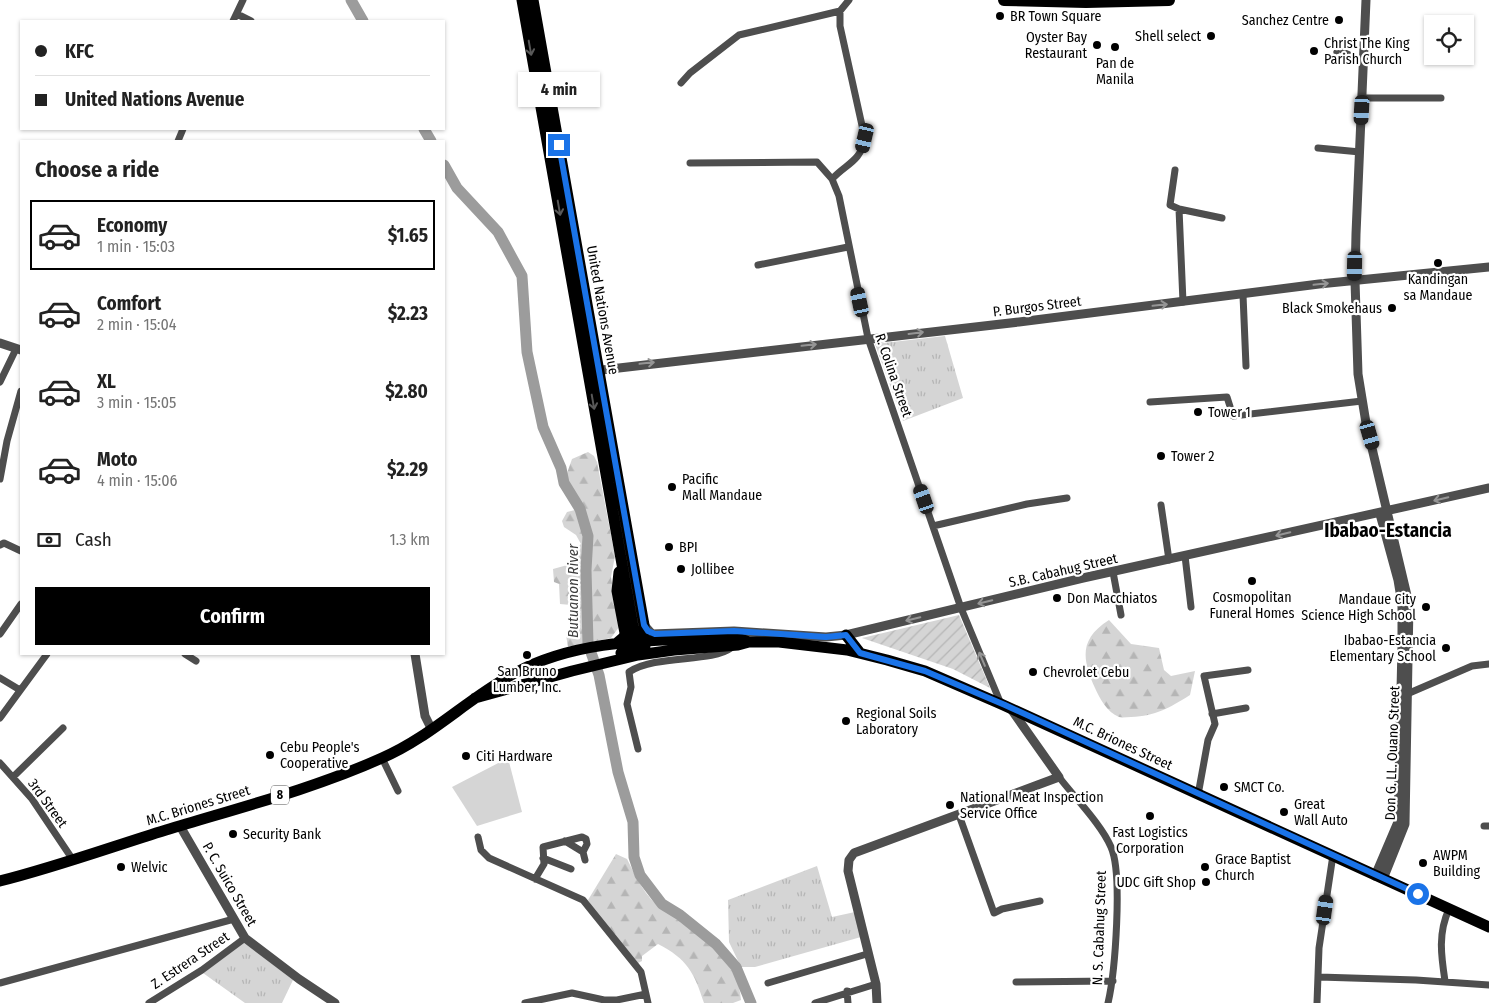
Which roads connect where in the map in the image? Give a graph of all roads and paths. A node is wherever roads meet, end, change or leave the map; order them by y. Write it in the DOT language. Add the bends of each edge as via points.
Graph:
graph roads {
  1 [pos="243,0"];
  2 [pos="522,0"];
  3 [pos="533,0"];
  4 [pos="849,0"];
  5 [pos="1004,0"];
  6 [pos="1168,0"];
  7 [pos="1366,0"];
  8 [pos="840,11"];
  9 [pos="237,14"];
  10 [pos="234,20"];
  11 [pos="250,20"];
  12 [pos="681,82"];
  13 [pos="1363,98"];
  14 [pos="1441,98"];
  15 [pos="1318,148"];
  16 [pos="1360,152"];
  17 [pos="690,163"];
  18 [pos="1175,170"];
  19 [pos="832,179"];
  20 [pos="1179,209"];
  21 [pos="1222,218"];
  22 [pos="848,247"];
  23 [pos="758,265"];
  24 [pos="1489,268"];
  25 [pos="1355,282"];
  26 [pos="1243,295"];
  27 [pos="1183,302"];
  28 [pos="868,338"];
  29 [pos="0,343"];
  30 [pos="19,350"];
  31 [pos="1246,366"];
  32 [pos="593,370"];
  33 [pos="0,382"];
  34 [pos="20,395"];
  35 [pos="1362,401"];
  36 [pos="1150,402"];
  37 [pos="0,433"];
  38 [pos="10,434"];
  39 [pos="0,479"];
  40 [pos="1489,488"];
  41 [pos="1067,498"];
  42 [pos="1161,505"];
  43 [pos="1384,513"];
  44 [pos="933,526"];
  45 [pos="2,544"];
  46 [pos="20,551"];
  47 [pos="620,553"];
  48 [pos="1185,556"];
  49 [pos="1169,560"];
  50 [pos="1113,572"];
  51 [pos="20,605"];
  52 [pos="1191,607"];
  53 [pos="961,608"];
  54 [pos="1121,615"];
  55 [pos="644,625"];
  56 [pos="0,634"];
  57 [pos="846,635"];
  58 [pos="640,642"];
  59 [pos="748,642"];
  60 [pos="612,644"];
  61 [pos="733,646"];
  62 [pos="663,652"];
  63 [pos="860,653"];
  64 [pos="46,655"];
  65 [pos="187,655"];
  66 [pos="415,655"];
  67 [pos="609,659"];
  68 [pos="196,661"];
  69 [pos="1405,664"];
  70 [pos="1489,664"];
  71 [pos="1248,670"];
  72 [pos="0,678"];
  73 [pos="20,690"];
  74 [pos="1407,694"];
  75 [pos="475,698"];
  76 [pos="1005,705"];
  77 [pos="1246,708"];
  78 [pos="1212,714"];
  79 [pos="0,718"];
  80 [pos="63,728"];
  81 [pos="432,730"];
  82 [pos="638,749"];
  83 [pos="1403,751"];
  84 [pos="382,758"];
  85 [pos="0,763"];
  86 [pos="13,777"];
  87 [pos="1059,777"];
  88 [pos="398,790"];
  89 [pos="1198,795"];
  90 [pos="959,815"];
  91 [pos="180,826"];
  92 [pos="478,837"];
  93 [pos="564,841"];
  94 [pos="1333,855"];
  95 [pos="543,858"];
  96 [pos="73,860"];
  97 [pos="571,868"];
  98 [pos="1379,877"];
  99 [pos="535,879"];
  100 [pos="0,881"];
  101 [pos="1040,901"];
  102 [pos="1449,909"];
  103 [pos="234,919"];
  104 [pos="1489,927"];
  105 [pos="245,938"];
  106 [pos="868,954"];
  107 [pos="1319,978"];
  108 [pos="1113,981"];
  109 [pos="1445,981"];
  110 [pos="1016,982"];
  111 [pos="0,983"];
  112 [pos="768,983"];
  113 [pos="876,984"];
  114 [pos="1489,985"];
  115 [pos="847,992"];
  116 [pos="646,994"];
  117 [pos="540,999"];
  118 [pos="151,1002"];
  119 [pos="335,1003"];
  120 [pos="525,1003"];
  121 [pos="549,1003"];
  122 [pos="648,1003"];
  123 [pos="817,1003"];
  124 [pos="848,1003"];
  125 [pos="877,1003"];
  126 [pos="1108,1003"];
  127 [pos="1317,1003"];
  1 -- 9 [label="street"];
  2 -- 32 [label="main road, United Nations Avenue, one-way"];
  3 -- 32 [label="main road, United Nations Avenue"];
  4 -- 8 [label="street"];
  5 -- 6 [label="highway"];
  7 -- 13 [label="street, Don G. LL. Ouano Street"];
  8 -- 12 [label="street" via="738,35"];
  8 -- 19 [label="street" via="840,26 865,138 856,159"];
  9 -- 10 [label="street"];
  9 -- 11 [label="street"];
  13 -- 14 [label="street"];
  13 -- 16 [label="street, Don G. LL. Ouano Street"];
  15 -- 16 [label="street"];
  16 -- 25 [label="street, Don G. LL. Ouano Street"];
  17 -- 19 [label="street" via="817,162"];
  18 -- 20 [label="street" via="1170,205"];
  19 -- 22 [label="street, R. Colina Street" via="842,202"];
  20 -- 21 [label="street"];
  20 -- 27 [label="street"];
  22 -- 23 [label="street"];
  22 -- 28 [label="street, R. Colina Street"];
  24 -- 25 [label="street, P. Burgos Street"];
  26 -- 25 [label="street, P. Burgos Street, one-way"];
  25 -- 35 [label="street, Don G. LL. Ouano Street"];
  26 -- 27 [label="street, P. Burgos Street"];
  26 -- 31 [label="street"];
  28 -- 27 [label="street, P. Burgos Street, one-way"];
  32 -- 28 [label="street, P. Burgos Street, one-way"];
  28 -- 44 [label="street, R. Colina Street"];
  29 -- 30 [label="street"];
  30 -- 33 [label="street"];
  32 -- 47 [label="main road, United Nations Avenue, one-way"];
  32 -- 55 [label="main road, United Nations Avenue"];
  34 -- 38 [label="street"];
  35 -- 36 [label="street" via="1233,416 1227,397"];
  35 -- 43 [label="street, Don G. LL. Ouano Street"];
  37 -- 38 [label="street"];
  38 -- 39 [label="street"];
  40 -- 43 [label="street, S.B. Cabahug Street, one-way"];
  41 -- 44 [label="street"];
  42 -- 49 [label="street"];
  43 -- 48 [label="street, S.B. Cabahug Street, one-way"];
  43 -- 69 [label="street, Don G. LL. Ouano Street" via="1401,580"];
  44 -- 53 [label="street, R. Colina Street"];
  45 -- 46 [label="street"];
  47 -- 58 [label="main road, United Nations Avenue" via="634,632"];
  47 -- 60 [label="main road" via="617,591 625,634"];
  48 -- 49 [label="street, S.B. Cabahug Street"];
  48 -- 52 [label="street"];
  49 -- 50 [label="street, S.B. Cabahug Street"];
  50 -- 53 [label="street, S.B. Cabahug Street, one-way"];
  50 -- 54 [label="street"];
  51 -- 56 [label="street"];
  53 -- 57 [label="street, S.B. Cabahug Street, one-way"];
  76 -- 53 [label="street, R. Colina Street, one-way"];
  55 -- 57 [label="street, S.B. Cabahug Street" via="655,634 734,631 826,637"];
  55 -- 58 [label="main road"];
  57 -- 63 [label="main road"];
  58 -- 59 [label="main road, M.C. Briones Street / 8" via="734,637"];
  58 -- 60 [label="main road, M.C. Briones Street / 8"];
  58 -- 62 [label="main road"];
  58 -- 67 [label="main road"];
  59 -- 61 [label="main road, M.C. Briones Street / 8"];
  59 -- 63 [label="main road, M.C. Briones Street / 8" via="788,642"];
  60 -- 75 [label="main road, 8" via="570,652 524,668"];
  61 -- 62 [label="main road, M.C. Briones Street / 8"];
  61 -- 82 [label="street" via="721,653 670,659 629,672 631,687 627,704"];
  62 -- 67 [label="main road, 8"];
  63 -- 76 [label="main road, M.C. Briones Street / 8" via="925,671"];
  64 -- 73 [label="street"];
  65 -- 68 [label="street"];
  66 -- 81 [label="street" via="425,716"];
  67 -- 75 [label="main road, 8" via="536,676 501,692"];
  69 -- 74 [label="street, Don G. LL. Ouano Street"];
  69 -- 83 [label="street, Don G. LL. Ouano Street"];
  70 -- 74 [label="street" via="1472,666"];
  71 -- 78 [label="street" via="1204,676"];
  72 -- 73 [label="street"];
  73 -- 79 [label="street"];
  74 -- 83 [label="street, Don G. LL. Ouano Street"];
  75 -- 81 [label="main road, M.C. Briones Street / 8"];
  76 -- 87 [label="street, N. S. Cabahug Street"];
  76 -- 89 [label="main road, M.C. Briones Street / 8"];
  77 -- 78 [label="street"];
  78 -- 89 [label="street" via="1214,724"];
  80 -- 86 [label="street"];
  81 -- 84 [label="main road, M.C. Briones Street / 8"];
  83 -- 98 [label="street, Don G. LL. Ouano Street" via="1398,822"];
  84 -- 88 [label="street"];
  84 -- 91 [label="main road, M.C. Briones Street / 8" via="342,775"];
  85 -- 86 [label="street, 3rd Street"];
  86 -- 96 [label="street, 3rd Street" via="36,804"];
  87 -- 90 [label="street"];
  87 -- 108 [label="street, N. S. Cabahug Street" via="1106,837 1114,856 1116,933"];
  89 -- 94 [label="main road, M.C. Briones Street / 8"];
  90 -- 101 [label="street" via="994,913"];
  90 -- 106 [label="street" via="850,857 848,871"];
  91 -- 96 [label="main road, M.C. Briones Street / 8"];
  91 -- 103 [label="street, P. C. Suico Street"];
  92 -- 99 [label="street" via="481,850 490,858"];
  93 -- 93 [label="street" via="584,856 586,839"];
  93 -- 95 [label="street" via="543,847"];
  94 -- 98 [label="main road, M.C. Briones Street / 8"];
  94 -- 107 [label="street" via="1319,948"];
  95 -- 97 [label="street"];
  95 -- 99 [label="street" via="544,864"];
  96 -- 100 [label="main road, M.C. Briones Street / 8"];
  98 -- 102 [label="main road, M.C. Briones Street / 8"];
  99 -- 116 [label="street" via="583,900 641,972"];
  102 -- 104 [label="main road, M.C. Briones Street / 8"];
  102 -- 109 [label="street" via="1442,929"];
  103 -- 105 [label="street, P. C. Suico Street"];
  103 -- 111 [label="street"];
  105 -- 118 [label="street, Z. Estrera Street"];
  105 -- 119 [label="street, P. C. Suico Street"];
  106 -- 112 [label="street"];
  106 -- 113 [label="street"];
  107 -- 109 [label="street"];
  107 -- 127 [label="street"];
  108 -- 110 [label="street"];
  108 -- 126 [label="street, N. S. Cabahug Street"];
  109 -- 114 [label="street"];
  113 -- 115 [label="street"];
  113 -- 125 [label="street"];
  115 -- 123 [label="street"];
  115 -- 124 [label="street"];
  116 -- 117 [label="street" via="617,1000 572,994"];
  116 -- 122 [label="street"];
  117 -- 120 [label="street"];
  117 -- 121 [label="street"];
}
